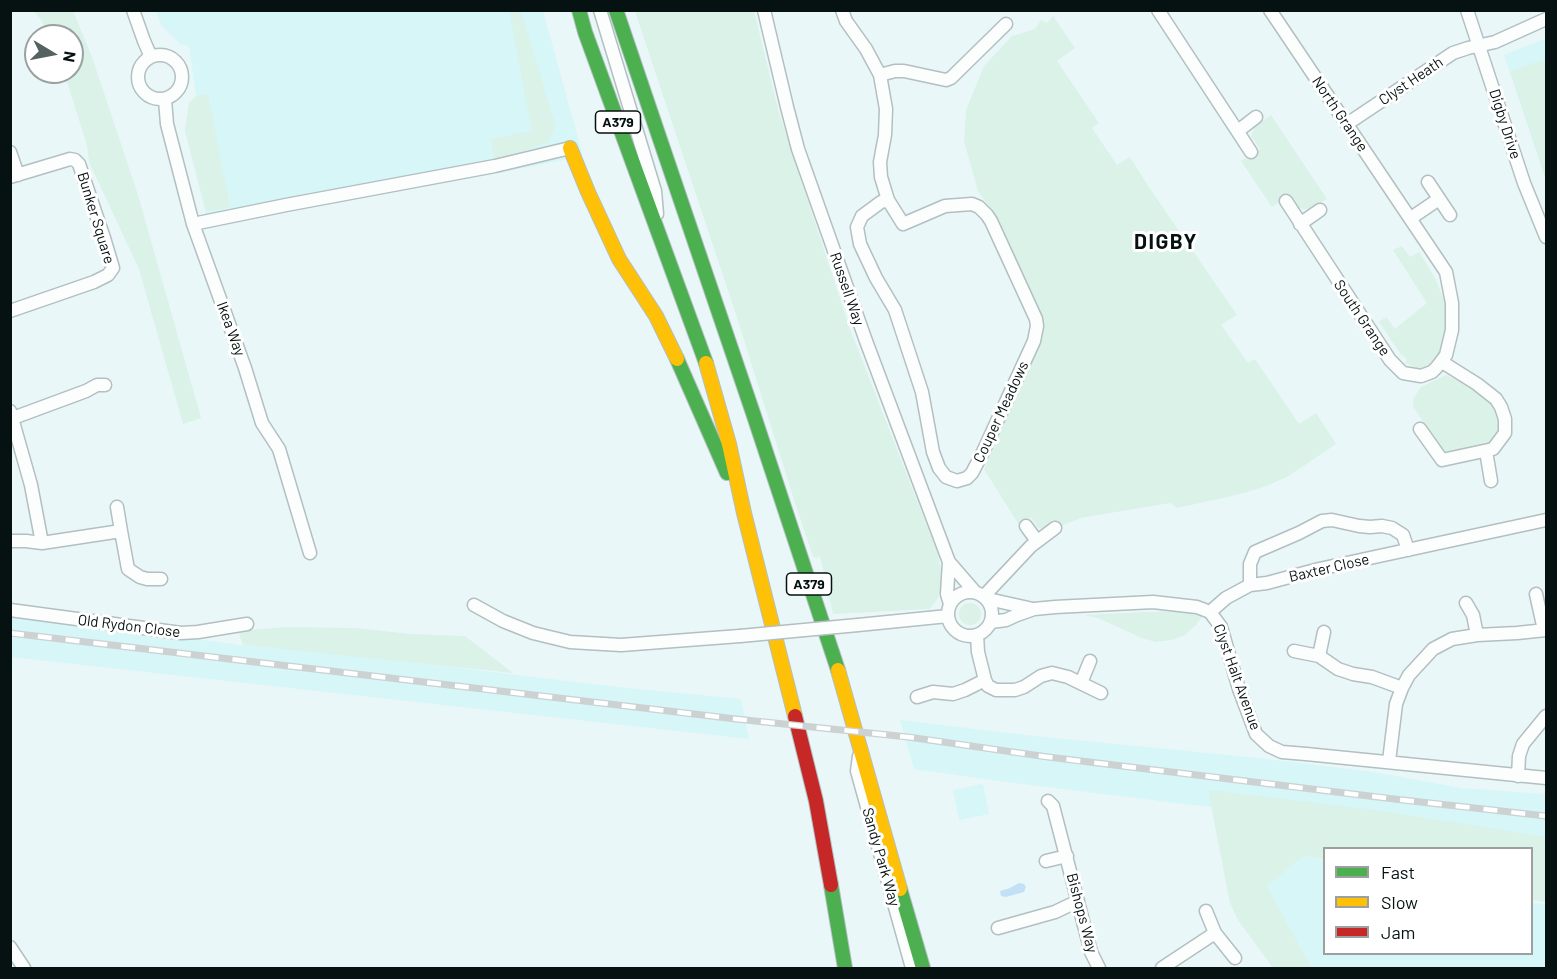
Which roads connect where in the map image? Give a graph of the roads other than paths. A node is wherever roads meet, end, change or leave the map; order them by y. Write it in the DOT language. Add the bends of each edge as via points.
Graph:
graph roads {
  1 [pos="133,10"];
  2 [pos="579,10"];
  3 [pos="600,10"];
  4 [pos="616,10"];
  5 [pos="764,10"];
  6 [pos="842,10"];
  7 [pos="1158,10"];
  8 [pos="1270,10"];
  9 [pos="1467,10"];
  10 [pos="1546,19"];
  11 [pos="1006,24"];
  12 [pos="1479,46"];
  13 [pos="151,57"];
  14 [pos="880,75"];
  15 [pos="165,99"];
  16 [pos="1256,117"];
  17 [pos="1347,124"];
  18 [pos="1238,131"];
  19 [pos="570,148"];
  20 [pos="10,152"];
  21 [pos="1251,152"];
  22 [pos="14,176"];
  23 [pos="1428,182"];
  24 [pos="1439,199"];
  25 [pos="888,200"];
  26 [pos="1286,201"];
  27 [pos="1320,210"];
  28 [pos="1450,214"];
  29 [pos="1411,219"];
  30 [pos="193,224"];
  31 [pos="1300,224"];
  32 [pos="659,233"];
  33 [pos="1546,237"];
  34 [pos="10,311"];
  35 [pos="1442,362"];
  36 [pos="105,385"];
  37 [pos="12,414"];
  38 [pos="1420,429"];
  39 [pos="1486,451"];
  40 [pos="1491,481"];
  41 [pos="117,507"];
  42 [pos="744,513"];
  43 [pos="1546,520"];
  44 [pos="1026,526"];
  45 [pos="1055,528"];
  46 [pos="121,531"];
  47 [pos="10,541"];
  48 [pos="1037,541"];
  49 [pos="42,543"];
  50 [pos="1408,550"];
  51 [pos="310,553"];
  52 [pos="950,562"];
  53 [pos="161,579"];
  54 [pos="1250,585"];
  55 [pos="1536,594"];
  56 [pos="982,596"];
  57 [pos="1466,603"];
  58 [pos="474,605"];
  59 [pos="1034,609"];
  60 [pos="10,610"];
  61 [pos="949,610"];
  62 [pos="1210,612"];
  63 [pos="991,622"];
  64 [pos="247,624"];
  65 [pos="1545,630"];
  66 [pos="1324,632"];
  67 [pos="976,635"];
  68 [pos="1477,635"];
  69 [pos="1294,651"];
  70 [pos="1319,656"];
  71 [pos="1090,661"];
  72 [pos="985,680"];
  73 [pos="1081,683"];
  74 [pos="1402,688"];
  75 [pos="1101,693"];
  76 [pos="918,697"];
  77 [pos="1546,716"];
  78 [pos="860,746"];
  79 [pos="1389,761"];
  80 [pos="1518,776"];
  81 [pos="1546,778"];
  82 [pos="1048,801"];
  83 [pos="1067,856"];
  84 [pos="1046,861"];
  85 [pos="1078,901"];
  86 [pos="1206,911"];
  87 [pos="998,928"];
  88 [pos="1215,933"];
  89 [pos="10,947"];
  90 [pos="1235,958"];
  91 [pos="844,966"];
  92 [pos="24,969"];
  93 [pos="912,969"];
  94 [pos="923,969"];
  95 [pos="1099,969"];
  96 [pos="1162,969"];
  1 -- 13 [label="street"];
  2 -- 32 [label="main road, A379"];
  3 -- 32 [label="street" via="655,190"];
  4 -- 78 [label="main road, A379" via="777,485"];
  5 -- 52 [label="street, Russell Way" via="798,149"];
  6 -- 14 [label="street, Couper Meadows"];
  7 -- 18 [label="street"];
  8 -- 17 [label="street, North Grange"];
  9 -- 12 [label="street, Digby Drive"];
  10 -- 12 [label="street, Clyst Heath"];
  11 -- 14 [label="street" via="951,78 895,70"];
  12 -- 17 [label="street, Clyst Heath" via="1453,53"];
  12 -- 33 [label="street, Digby Drive"];
  13 -- 15 [label="street" via="139,70 139,86 150,98"];
  13 -- 15 [label="street" via="173,59 182,73 177,93"];
  14 -- 25 [label="street, Couper Meadows" via="886,110 880,171"];
  15 -- 30 [label="street, Ikea Way" via="167,124"];
  16 -- 18 [label="street"];
  17 -- 29 [label="street, North Grange"];
  18 -- 21 [label="street"];
  19 -- 30 [label="street"];
  19 -- 42 [label="main road, A379" via="619,259 672,347"];
  20 -- 22 [label="street"];
  22 -- 34 [label="street, Bunker Square" via="75,160 113,268 94,282"];
  23 -- 24 [label="street"];
  24 -- 28 [label="street"];
  24 -- 29 [label="street"];
  25 -- 25 [label="street, Couper Meadows" via="903,224 945,206 972,204 983,210 1036,319 1034,341 983,452 972,473 957,481 945,477 939,468 922,392 895,310 860,244 857,227 862,216"];
  26 -- 31 [label="street, South Grange"];
  27 -- 31 [label="street"];
  29 -- 35 [label="street, North Grange" via="1446,272 1450,289 1452,330"];
  30 -- 51 [label="street, Ikea Way" via="261,423 279,449"];
  31 -- 35 [label="street, South Grange" via="1390,360 1403,373 1421,376"];
  32 -- 42 [label="main road, A379" via="705,360"];
  35 -- 39 [label="street" via="1477,384 1501,407 1505,433 1493,449"];
  36 -- 37 [label="street"];
  37 -- 49 [label="street"];
  38 -- 39 [label="street" via="1442,460"];
  39 -- 40 [label="street"];
  41 -- 46 [label="street"];
  42 -- 91 [label="main road, A379" via="816,801"];
  43 -- 50 [label="street, Baxter Close"];
  44 -- 48 [label="street"];
  45 -- 48 [label="street"];
  46 -- 49 [label="street"];
  46 -- 53 [label="street" via="128,570 140,578"];
  47 -- 49 [label="street"];
  48 -- 56 [label="street"];
  50 -- 54 [label="street, Baxter Close"];
  50 -- 54 [label="street" via="1403,535 1392,528 1322,521 1255,552 1250,564"];
  52 -- 56 [label="street, Russell Way"];
  52 -- 61 [label="street, Russell Way"];
  54 -- 62 [label="street, Baxter Close"];
  55 -- 65 [label="street"];
  56 -- 59 [label="street, Clyst Halt Avenue"];
  56 -- 61 [label="street" via="968,591 958,595"];
  56 -- 63 [label="street" via="993,611"];
  57 -- 68 [label="street"];
  58 -- 61 [label="street, bridge" via="533,633 570,642 621,645 858,625"];
  59 -- 62 [label="street, Clyst Halt Avenue" via="1153,602"];
  59 -- 63 [label="street, Clyst Halt Avenue"];
  60 -- 64 [label="street, Old Rydon Close" via="182,633"];
  61 -- 67 [label="street" via="953,628 964,635"];
  62 -- 79 [label="street, Clyst Halt Avenue" via="1221,627 1256,734 1269,746 1282,752"];
  63 -- 67 [label="street"];
  65 -- 68 [label="street"];
  66 -- 70 [label="street"];
  67 -- 72 [label="street"];
  68 -- 74 [label="street" via="1452,639 1433,649"];
  69 -- 70 [label="street"];
  70 -- 74 [label="street" via="1338,669"];
  71 -- 73 [label="street"];
  72 -- 73 [label="street" via="988,686 1005,691 1024,687 1052,673"];
  72 -- 76 [label="street" via="953,694 933,692"];
  73 -- 75 [label="street"];
  74 -- 79 [label="street" via="1396,704"];
  77 -- 80 [label="street" via="1523,744"];
  78 -- 93 [label="street, Sandy Park Way" via="857,771"];
  78 -- 94 [label="main road, A379"];
  79 -- 80 [label="street, Clyst Halt Avenue"];
  80 -- 81 [label="street, Clyst Halt Avenue"];
  82 -- 83 [label="street, Bishops Way" via="1053,806"];
  83 -- 84 [label="street, Bishops Way"];
  83 -- 85 [label="street, Bishops Way"];
  85 -- 87 [label="street"];
  85 -- 95 [label="street, Bishops Way"];
  86 -- 88 [label="street"];
  88 -- 90 [label="street"];
  88 -- 96 [label="street"];
  89 -- 92 [label="street"];
}
